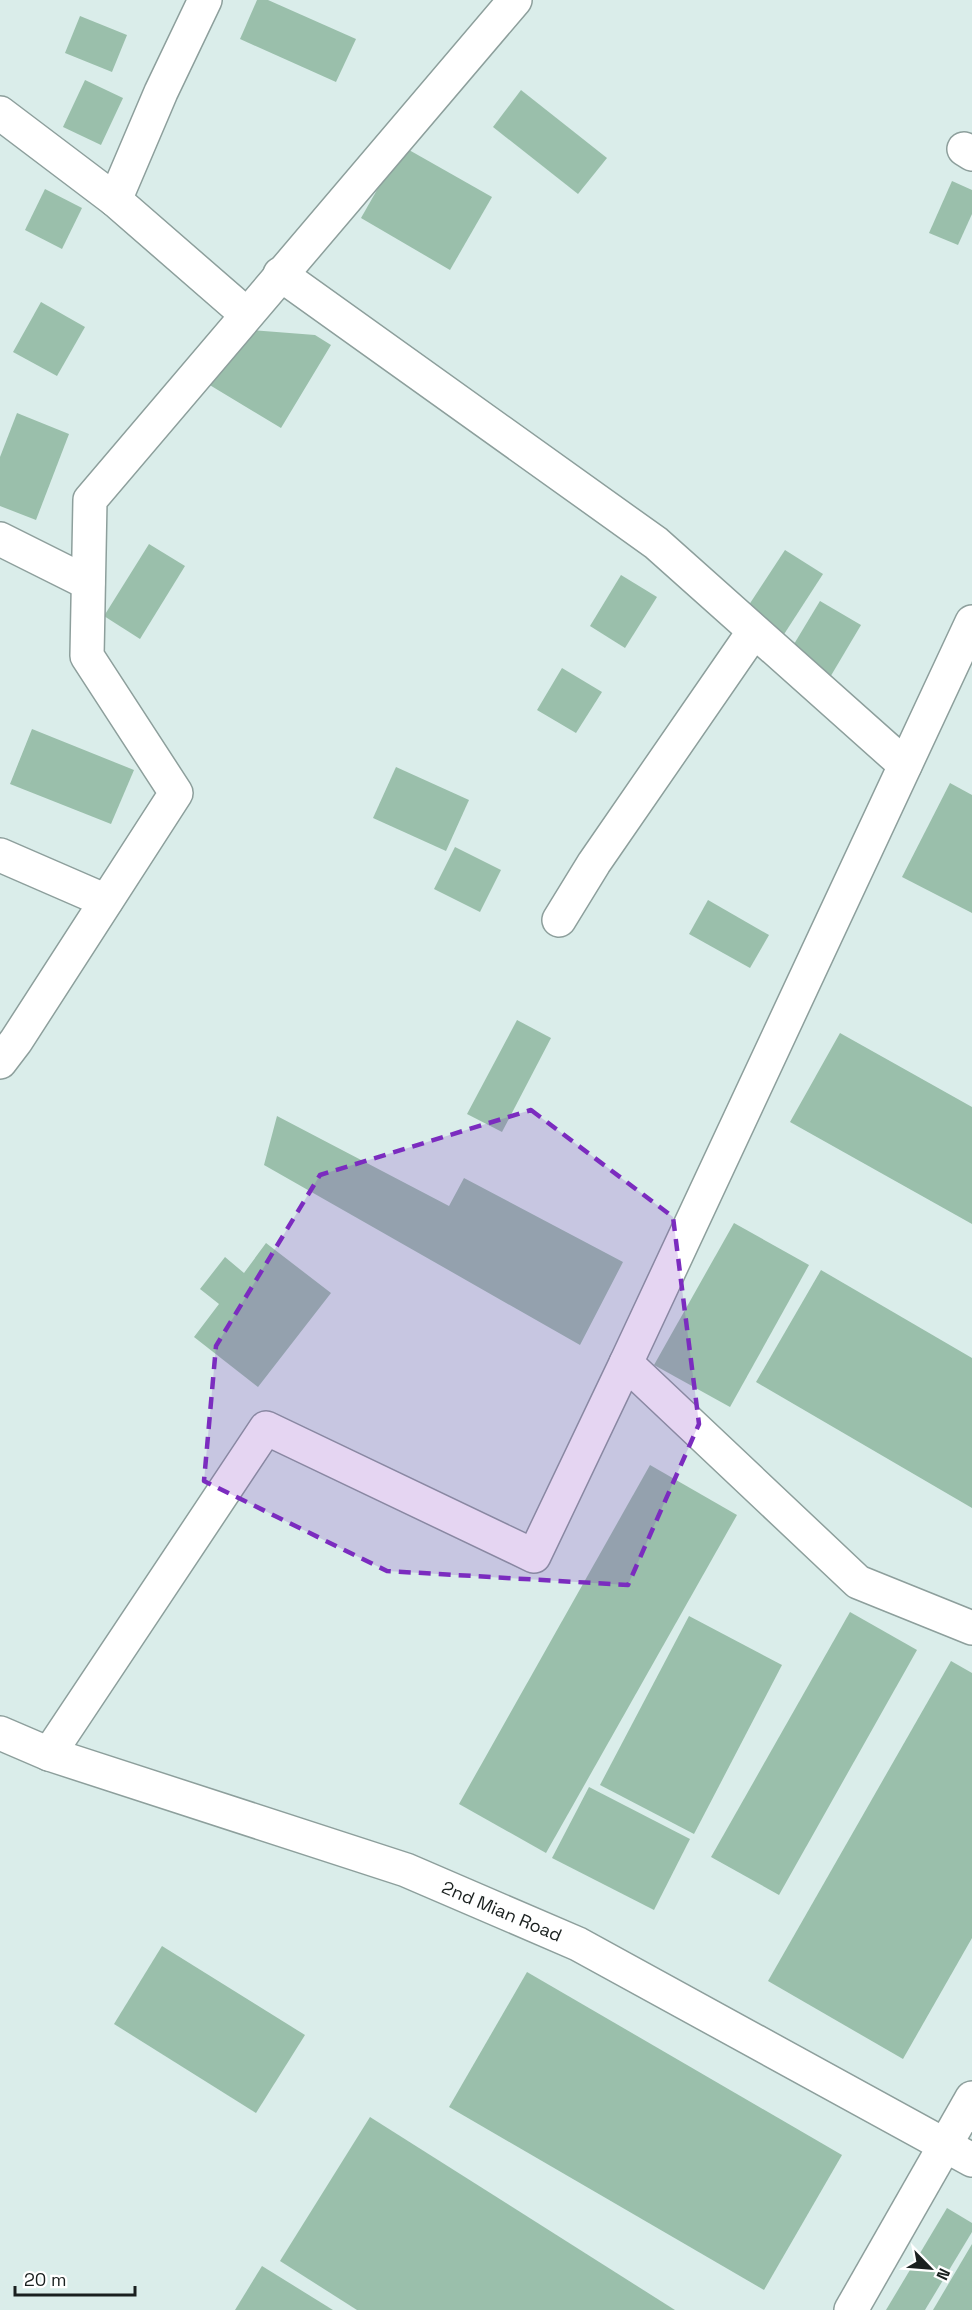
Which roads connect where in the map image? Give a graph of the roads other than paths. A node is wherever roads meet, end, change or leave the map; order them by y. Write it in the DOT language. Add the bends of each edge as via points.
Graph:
graph roads {
  1 [pos="205,0"];
  2 [pos="515,0"];
  3 [pos="0,113"];
  4 [pos="115,200"];
  5 [pos="280,274"];
  6 [pos="246,314"];
  7 [pos="0,539"];
  8 [pos="88,583"];
  9 [pos="972,622"];
  10 [pos="754,631"];
  11 [pos="906,765"];
  12 [pos="0,855"];
  13 [pos="106,901"];
  14 [pos="559,920"];
  15 [pos="0,1062"];
  16 [pos="626,1364"];
  17 [pos="972,1628"];
  18 [pos="0,1733"];
  19 [pos="49,1754"];
  20 [pos="972,2098"];
  21 [pos="959,2152"];
  22 [pos="851,2310"];
  1 -- 4 [label="street"];
  2 -- 5 [label="street"];
  3 -- 4 [label="street"];
  4 -- 6 [label="street"];
  5 -- 6 [label="street"];
  5 -- 10 [label="street" via="656,543"];
  6 -- 8 [label="street" via="90,500"];
  7 -- 8 [label="street"];
  8 -- 13 [label="street" via="87,656 176,793"];
  9 -- 11 [label="street"];
  10 -- 11 [label="street"];
  10 -- 14 [label="street"];
  11 -- 16 [label="street"];
  12 -- 13 [label="street"];
  13 -- 15 [label="street"];
  16 -- 17 [label="street" via="858,1582"];
  16 -- 19 [label="street" via="534,1556 266,1428"];
  18 -- 19 [label="street, 2nd Mian Road"];
  19 -- 21 [label="street, 2nd Mian Road" via="406,1870 556,1934"];
  20 -- 21 [label="street"];
  21 -- 22 [label="street"];
}
